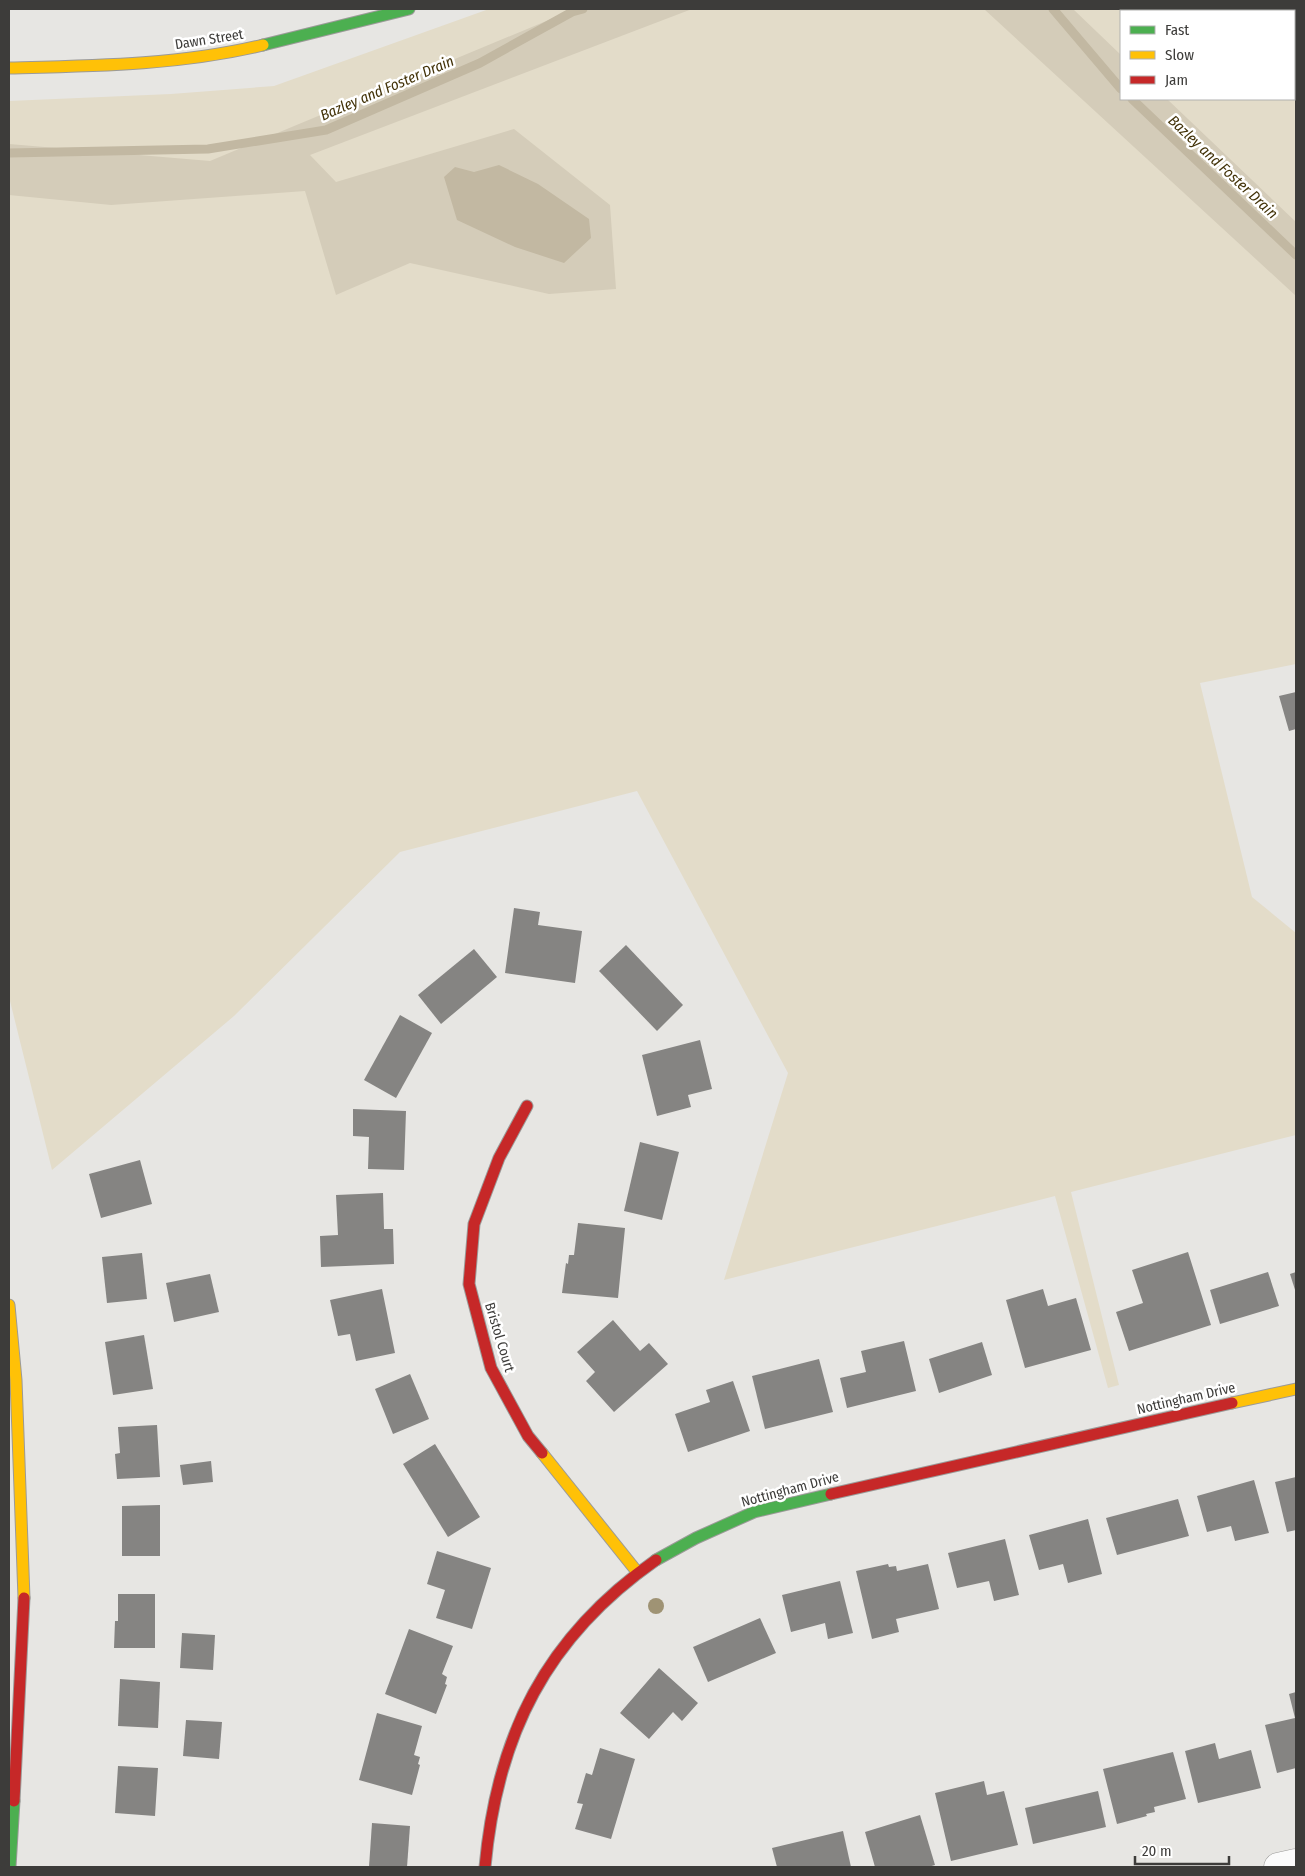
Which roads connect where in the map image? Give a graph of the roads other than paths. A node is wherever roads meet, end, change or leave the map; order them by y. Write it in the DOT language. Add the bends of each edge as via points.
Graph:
graph roads {
  1 [pos="409,9"];
  2 [pos="9,68"];
  3 [pos="527,1106"];
  4 [pos="9,1305"];
  5 [pos="1296,1389"];
  6 [pos="638,1573"];
  7 [pos="1296,1863"];
  8 [pos="10,1867"];
  9 [pos="485,1867"];
  10 [pos="1278,1867"];
  1 -- 2 [label="street, Dawn Street" via="222,55 116,65"];
  3 -- 6 [label="street, Bristol Court" via="499,1158 474,1224 469,1284 491,1368 528,1436"];
  4 -- 8 [label="street" via="16,1380 24,1607"];
  5 -- 6 [label="street, Nottingham Drive" via="754,1512 708,1531"];
  6 -- 9 [label="street, Nottingham Drive" via="586,1620 530,1699 512,1739 494,1794"];
  7 -- 10 [label="street"];
}
